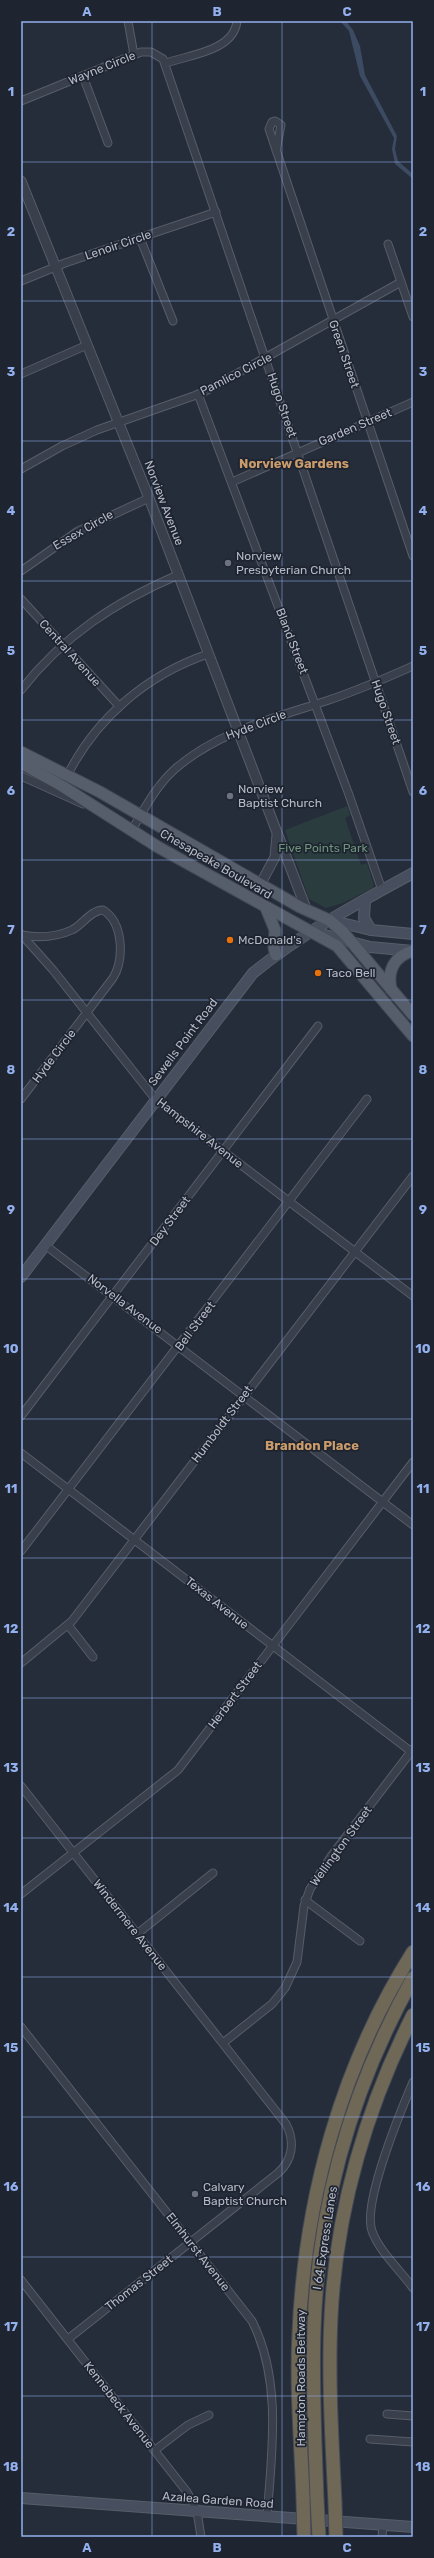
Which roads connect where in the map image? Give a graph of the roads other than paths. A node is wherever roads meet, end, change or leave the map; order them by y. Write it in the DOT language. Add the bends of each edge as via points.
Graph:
graph roads {
  1 [pos="128,21"];
  2 [pos="237,21"];
  3 [pos="134,55"];
  4 [pos="166,63"];
  5 [pos="83,76"];
  6 [pos="21,101"];
  7 [pos="108,143"];
  8 [pos="276,151"];
  9 [pos="22,186"];
  10 [pos="216,212"];
  11 [pos="140,238"];
  12 [pos="388,244"];
  13 [pos="56,266"];
  14 [pos="21,281"];
  15 [pos="401,282"];
  16 [pos="413,316"];
  17 [pos="173,321"];
  18 [pos="333,321"];
  19 [pos="87,345"];
  20 [pos="266,359"];
  21 [pos="21,374"];
  22 [pos="198,394"];
  23 [pos="413,402"];
  24 [pos="367,421"];
  25 [pos="118,422"];
  26 [pos="298,452"];
  27 [pos="21,469"];
  28 [pos="232,482"];
  29 [pos="149,498"];
  30 [pos="413,556"];
  31 [pos="21,571"];
  32 [pos="178,575"];
  33 [pos="21,599"];
  34 [pos="63,644"];
  35 [pos="208,654"];
  36 [pos="413,666"];
  37 [pos="376,683"];
  38 [pos="21,690"];
  39 [pos="315,704"];
  40 [pos="119,706"];
  41 [pos="237,732"];
  42 [pos="21,752"];
  43 [pos="21,763"];
  44 [pos="68,775"];
  45 [pos="21,776"];
  46 [pos="62,786"];
  47 [pos="413,792"];
  48 [pos="140,816"];
  49 [pos="112,818"];
  50 [pos="132,830"];
  51 [pos="277,836"];
  52 [pos="413,873"];
  53 [pos="260,885"];
  54 [pos="382,890"];
  55 [pos="365,900"];
  56 [pos="266,908"];
  57 [pos="307,911"];
  58 [pos="329,920"];
  59 [pos="371,930"];
  60 [pos="311,931"];
  61 [pos="21,934"];
  62 [pos="413,934"];
  63 [pos="354,944"];
  64 [pos="413,951"];
  65 [pos="276,955"];
  66 [pos="391,990"];
  67 [pos="87,1013"];
  68 [pos="413,1015"];
  69 [pos="318,1026"];
  70 [pos="413,1036"];
  71 [pos="23,1090"];
  72 [pos="21,1099"];
  73 [pos="367,1099"];
  74 [pos="156,1100"];
  75 [pos="224,1151"];
  76 [pos="413,1176"];
  77 [pos="289,1201"];
  78 [pos="45,1245"];
  79 [pos="355,1251"];
  80 [pos="21,1277"];
  81 [pos="114,1295"];
  82 [pos="413,1296"];
  83 [pos="180,1346"];
  84 [pos="244,1395"];
  85 [pos="21,1416"];
  86 [pos="21,1453"];
  87 [pos="413,1462"];
  88 [pos="69,1490"];
  89 [pos="382,1501"];
  90 [pos="413,1525"];
  91 [pos="134,1540"];
  92 [pos="21,1551"];
  93 [pos="68,1625"];
  94 [pos="272,1646"];
  95 [pos="93,1657"];
  96 [pos="21,1663"];
  97 [pos="412,1751"];
  98 [pos="21,1786"];
  99 [pos="73,1852"];
  100 [pos="213,1873"];
  101 [pos="21,1894"];
  102 [pos="305,1900"];
  103 [pos="137,1934"];
  104 [pos="360,1941"];
  105 [pos="413,1952"];
  106 [pos="413,1978"];
  107 [pos="413,2015"];
  108 [pos="21,2027"];
  109 [pos="223,2043"];
  110 [pos="240,2065"];
  111 [pos="413,2082"];
  112 [pos="190,2243"];
  113 [pos="21,2280"];
  114 [pos="413,2288"];
  115 [pos="68,2339"];
  116 [pos="387,2414"];
  117 [pos="209,2415"];
  118 [pos="413,2416"];
  119 [pos="370,2439"];
  120 [pos="413,2442"];
  121 [pos="155,2450"];
  122 [pos="21,2498"];
  123 [pos="197,2511"];
  124 [pos="267,2516"];
  125 [pos="382,2525"];
  126 [pos="413,2527"];
  127 [pos="201,2537"];
  128 [pos="304,2537"];
  129 [pos="319,2537"];
  130 [pos="336,2537"];
  131 [pos="382,2537"];
  1 -- 3 [label="street"];
  2 -- 4 [label="street" via="234,33 225,42"];
  3 -- 4 [label="street, Wayne Circle" via="151,52 160,56"];
  3 -- 5 [label="street, Wayne Circle"];
  4 -- 10 [label="street, Hugo Street"];
  5 -- 6 [label="street, Wayne Circle"];
  5 -- 7 [label="street"];
  8 -- 18 [label="street, Green Street"];
  9 -- 13 [label="street, Norview Avenue"];
  10 -- 11 [label="street, Lenoir Circle"];
  10 -- 20 [label="street, Hugo Street"];
  11 -- 13 [label="street, Lenoir Circle"];
  11 -- 17 [label="street"];
  12 -- 15 [label="street"];
  13 -- 14 [label="street, Lenoir Circle"];
  13 -- 19 [label="street, Norview Avenue"];
  15 -- 16 [label="street"];
  15 -- 18 [label="street, Pamlico Circle"];
  18 -- 20 [label="street, Pamlico Circle"];
  18 -- 24 [label="street, Green Street"];
  19 -- 21 [label="street"];
  19 -- 25 [label="street, Norview Avenue"];
  20 -- 22 [label="street, Pamlico Circle"];
  20 -- 26 [label="street, Hugo Street"];
  22 -- 25 [label="street, Pamlico Circle"];
  22 -- 28 [label="street, Bland Street"];
  23 -- 24 [label="street, Garden Street"];
  24 -- 26 [label="street, Garden Street"];
  24 -- 30 [label="street, Green Street"];
  25 -- 27 [label="street, Pamlico Circle" via="62,446"];
  25 -- 29 [label="street, Norview Avenue"];
  26 -- 28 [label="street, Garden Street"];
  26 -- 37 [label="street, Hugo Street"];
  28 -- 39 [label="street, Bland Street"];
  29 -- 31 [label="street, Essex Circle" via="78,531"];
  29 -- 32 [label="street, Norview Avenue"];
  32 -- 34 [label="street" via="126,599 86,624"];
  32 -- 35 [label="street, Norview Avenue"];
  33 -- 34 [label="street, Central Avenue"];
  34 -- 38 [label="street"];
  34 -- 40 [label="street, Central Avenue"];
  35 -- 40 [label="street" via="158,677"];
  35 -- 41 [label="street, Norview Avenue"];
  36 -- 37 [label="street, Hyde Circle"];
  37 -- 39 [label="street, Hyde Circle"];
  37 -- 47 [label="street, Hugo Street"];
  39 -- 41 [label="street, Hyde Circle"];
  39 -- 54 [label="street, Bland Street"];
  40 -- 44 [label="street" via="95,732"];
  41 -- 48 [label="street, Hyde Circle" via="208,745 174,770 153,794"];
  41 -- 51 [label="street, Norview Avenue"];
  42 -- 44 [label="main road, Chesapeake Boulevard"];
  43 -- 46 [label="main road, Chesapeake Boulevard"];
  44 -- 46 [label="street"];
  44 -- 48 [label="main road, Chesapeake Boulevard"];
  45 -- 49 [label="street"];
  46 -- 49 [label="main road, Chesapeake Boulevard"];
  48 -- 50 [label="street, Hyde Circle"];
  48 -- 53 [label="main road, Chesapeake Boulevard"];
  49 -- 50 [label="main road, Chesapeake Boulevard"];
  50 -- 56 [label="main road, Chesapeake Boulevard"];
  51 -- 53 [label="street, Norview Avenue" via="275,857"];
  51 -- 57 [label="street, Norview Avenue" via="284,846"];
  52 -- 54 [label="main road, Sewells Point Road"];
  53 -- 57 [label="main road, Chesapeake Boulevard"];
  54 -- 55 [label="main road, Sewells Point Road"];
  55 -- 58 [label="main road, Sewells Point Road"];
  55 -- 59 [label="main road" via="364,918"];
  56 -- 60 [label="main road, Chesapeake Boulevard"];
  56 -- 65 [label="main road" via="275,930"];
  57 -- 58 [label="main road, Chesapeake Boulevard"];
  58 -- 59 [label="main road, Chesapeake Boulevard"];
  58 -- 60 [label="main road, Sewells Point Road"];
  58 -- 63 [label="main road"];
  59 -- 62 [label="main road, Chesapeake Boulevard"];
  60 -- 63 [label="main road, Chesapeake Boulevard"];
  60 -- 65 [label="main road, Sewells Point Road"];
  60 -- 70 [label="main road" via="343,951"];
  61 -- 67 [label="street, Hampshire Avenue"];
  61 -- 67 [label="street, Hyde Circle" via="47,936 63,933 80,925 96,911 106,912 116,929 120,956 113,978"];
  63 -- 64 [label="main road, Chesapeake Boulevard"];
  63 -- 66 [label="main road"];
  64 -- 66 [label="main road" via="394,962 390,976"];
  65 -- 74 [label="main road, Sewells Point Road" via="241,987"];
  66 -- 68 [label="main road"];
  67 -- 71 [label="street, Hyde Circle"];
  67 -- 74 [label="street, Hampshire Avenue"];
  69 -- 75 [label="street, Dey Street"];
  71 -- 72 [label="street, Hyde Circle"];
  73 -- 77 [label="street, Bell Street"];
  74 -- 75 [label="street, Hampshire Avenue"];
  74 -- 78 [label="main road, Sewells Point Road"];
  75 -- 77 [label="street, Hampshire Avenue"];
  75 -- 81 [label="street, Dey Street"];
  76 -- 79 [label="street, Humboldt Street"];
  77 -- 79 [label="street, Hampshire Avenue"];
  77 -- 83 [label="street, Bell Street"];
  78 -- 80 [label="main road, Sewells Point Road"];
  78 -- 81 [label="street, Norvella Avenue"];
  79 -- 82 [label="street, Hampshire Avenue"];
  79 -- 84 [label="street, Humboldt Street"];
  81 -- 83 [label="street, Norvella Avenue"];
  81 -- 85 [label="street, Dey Street"];
  83 -- 84 [label="street, Norvella Avenue"];
  83 -- 88 [label="street, Bell Street"];
  84 -- 89 [label="street, Norvella Avenue"];
  84 -- 91 [label="street, Humboldt Street"];
  86 -- 88 [label="street, Texas Avenue"];
  87 -- 89 [label="street, Herbert Street"];
  88 -- 91 [label="street, Texas Avenue"];
  88 -- 92 [label="street, Bell Street"];
  89 -- 90 [label="street, Norvella Avenue"];
  89 -- 94 [label="street, Herbert Street"];
  91 -- 93 [label="street, Humboldt Street"];
  91 -- 94 [label="street, Texas Avenue"];
  93 -- 95 [label="street"];
  93 -- 96 [label="street, Humboldt Street"];
  94 -- 97 [label="street, Texas Avenue"];
  94 -- 99 [label="street, Herbert Street" via="178,1770"];
  97 -- 102 [label="street, Wellington Street" via="332,1855"];
  98 -- 99 [label="street, Windermere Avenue"];
  99 -- 101 [label="street, Herbert Street"];
  99 -- 103 [label="street, Windermere Avenue"];
  100 -- 103 [label="street"];
  102 -- 104 [label="street"];
  102 -- 109 [label="street, Wellington Street" via="297,1962 285,1988 272,2004"];
  103 -- 109 [label="street, Windermere Avenue"];
  105 -- 128 [label="highway, Hampton Roads Beltway, bridge" via="383,2004 358,2057 330,2138 316,2189 306,2255 299,2333"];
  106 -- 129 [label="highway, I 64 Express Lanes, bridge" via="361,2088 346,2133 326,2212 317,2276 314,2330"];
  107 -- 130 [label="highway, bridge" via="384,2076 364,2134 339,2241 330,2343"];
  108 -- 112 [label="street, Elmhurst Avenue"];
  109 -- 110 [label="street, Windermere Avenue"];
  110 -- 112 [label="street, Thomas Street" via="286,2124 291,2137 291,2152 282,2170"];
  111 -- 114 [label="street" via="388,2148 369,2216 376,2239"];
  112 -- 115 [label="street, Thomas Street"];
  112 -- 124 [label="street, Elmhurst Avenue" via="252,2321 265,2351 271,2381 272,2429"];
  113 -- 115 [label="street, Kennebeck Avenue"];
  115 -- 121 [label="street, Kennebeck Avenue"];
  116 -- 118 [label="street"];
  117 -- 121 [label="street" via="188,2425"];
  119 -- 120 [label="street"];
  121 -- 123 [label="street, Kennebeck Avenue" via="187,2492"];
  122 -- 123 [label="main road, Azalea Garden Road"];
  123 -- 124 [label="main road, Azalea Garden Road"];
  123 -- 127 [label="street, Kennebeck Avenue"];
  124 -- 125 [label="main road, Azalea Garden Road"];
  125 -- 126 [label="main road, Azalea Garden Road"];
  125 -- 131 [label="street"];
}
